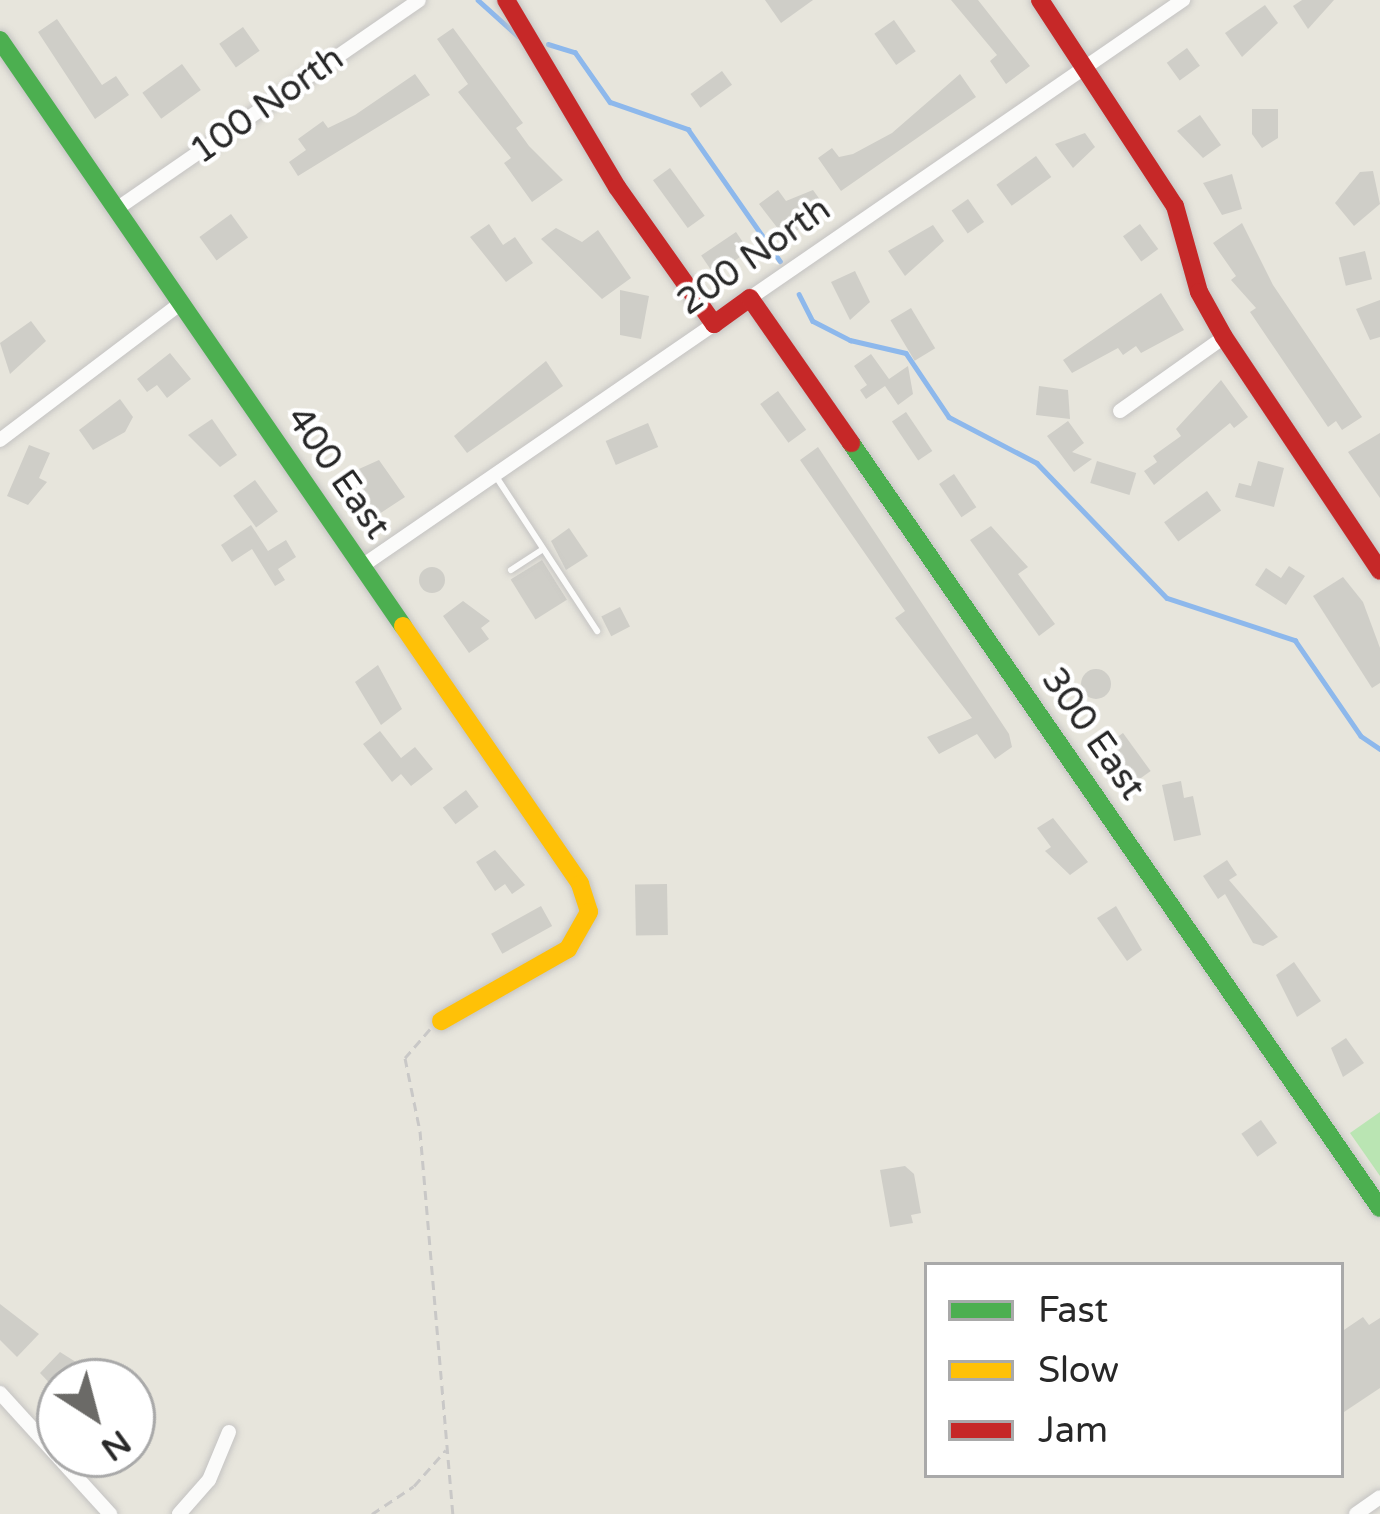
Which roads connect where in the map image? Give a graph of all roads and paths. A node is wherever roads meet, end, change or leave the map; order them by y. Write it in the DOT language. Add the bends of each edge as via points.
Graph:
graph roads {
  1 [pos="419,0"];
  2 [pos="506,0"];
  3 [pos="1040,0"];
  4 [pos="1183,0"];
  5 [pos="0,40"];
  6 [pos="1085,68"];
  7 [pos="115,210"];
  8 [pos="750,298"];
  9 [pos="179,304"];
  10 [pos="714,324"];
  11 [pos="1224,337"];
  12 [pos="1120,411"];
  13 [pos="0,440"];
  14 [pos="495,475"];
  15 [pos="543,549"];
  16 [pos="362,566"];
  17 [pos="511,570"];
  18 [pos="1380,571"];
  19 [pos="597,631"];
  20 [pos="441,1021"];
  21 [pos="1380,1208"];
  22 [pos="0,1393"];
  23 [pos="229,1432"];
  24 [pos="447,1449"];
  25 [pos="1380,1497"];
  26 [pos="110,1514"];
  27 [pos="179,1514"];
  28 [pos="371,1514"];
  29 [pos="453,1514"];
  30 [pos="1356,1514"];
  1 -- 7 [label="street, 100 North"];
  2 -- 10 [label="street" via="617,187"];
  3 -- 6 [label="street"];
  4 -- 6 [label="street, 200 North"];
  5 -- 7 [label="street, 400 East"];
  6 -- 8 [label="street, 200 North"];
  6 -- 11 [label="street" via="1175,206 1198,292"];
  7 -- 9 [label="street, 400 East"];
  8 -- 10 [label="street, 200 North"];
  8 -- 21 [label="street, 300 East"];
  9 -- 13 [label="street"];
  9 -- 16 [label="street, 400 East"];
  10 -- 14 [label="street, 200 North"];
  11 -- 12 [label="street"];
  11 -- 18 [label="street"];
  14 -- 15 [label="lane"];
  14 -- 16 [label="street, 200 North"];
  15 -- 17 [label="lane"];
  15 -- 19 [label="lane"];
  16 -- 20 [label="street, 400 East" via="580,884 589,912 568,949"];
  20 -- 24 [label="path" via="405,1058 420,1131"];
  22 -- 26 [label="street"];
  23 -- 27 [label="street" via="209,1480"];
  24 -- 28 [label="path" via="434,1469"];
  24 -- 29 [label="path"];
  25 -- 30 [label="street"];
}
